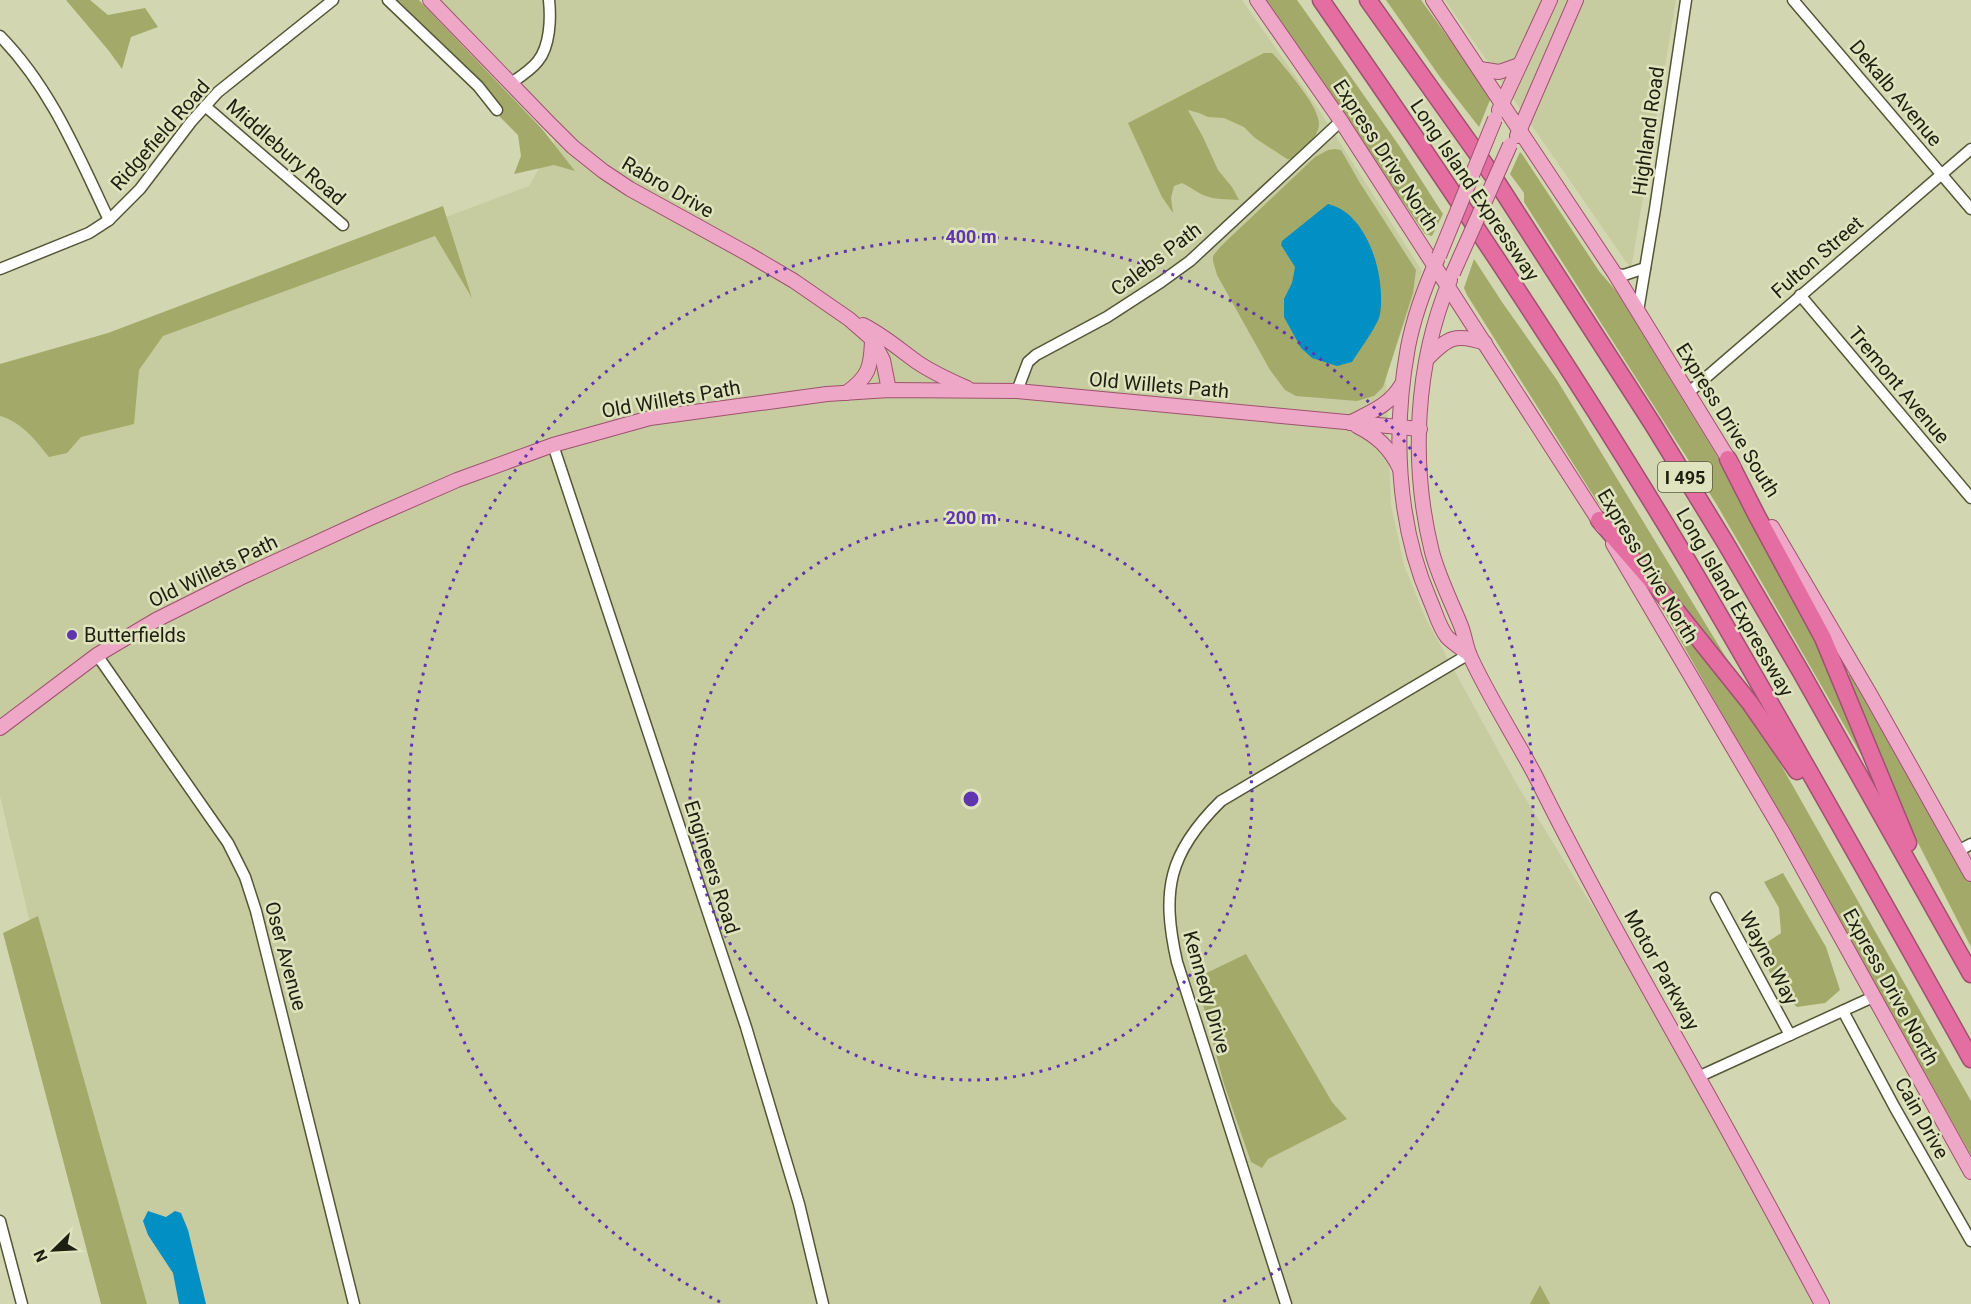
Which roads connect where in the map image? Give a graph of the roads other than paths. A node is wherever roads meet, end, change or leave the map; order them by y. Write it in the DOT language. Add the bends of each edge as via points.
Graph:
graph roads {
  1 [pos="333,0"];
  2 [pos="388,0"];
  3 [pos="430,0"];
  4 [pos="549,0"];
  5 [pos="1257,0"];
  6 [pos="1321,0"];
  7 [pos="1368,0"];
  8 [pos="1550,0"];
  9 [pos="1576,0"];
  10 [pos="1686,0"];
  11 [pos="1793,0"];
  12 [pos="1434,1"];
  13 [pos="0,36"];
  14 [pos="1519,66"];
  15 [pos="1480,69"];
  16 [pos="511,83"];
  17 [pos="1502,104"];
  18 [pos="205,106"];
  19 [pos="497,110"];
  20 [pos="1341,121"];
  21 [pos="1520,130"];
  22 [pos="1971,149"];
  23 [pos="1942,175"];
  24 [pos="1971,209"];
  25 [pos="109,220"];
  26 [pos="343,225"];
  27 [pos="1437,260"];
  28 [pos="1645,268"];
  29 [pos="0,269"];
  30 [pos="1615,274"];
  31 [pos="1450,279"];
  32 [pos="1800,295"];
  33 [pos="1638,311"];
  34 [pos="849,319"];
  35 [pos="872,339"];
  36 [pos="1485,343"];
  37 [pos="1427,359"];
  38 [pos="1403,382"];
  39 [pos="889,390"];
  40 [pos="971,390"];
  41 [pos="1017,391"];
  42 [pos="846,393"];
  43 [pos="1688,393"];
  44 [pos="1350,423"];
  45 [pos="1400,428"];
  46 [pos="1420,429"];
  47 [pos="553,445"];
  48 [pos="1728,459"];
  49 [pos="1402,472"];
  50 [pos="1971,498"];
  51 [pos="1599,520"];
  52 [pos="1469,654"];
  53 [pos="97,655"];
  54 [pos="0,728"];
  55 [pos="1971,844"];
  56 [pos="1958,851"];
  57 [pos="1971,874"];
  58 [pos="1716,898"];
  59 [pos="1915,958"];
  60 [pos="1971,972"];
  61 [pos="1873,997"];
  62 [pos="1843,1011"];
  63 [pos="1790,1035"];
  64 [pos="1971,1059"];
  65 [pos="1698,1077"];
  66 [pos="1971,1172"];
  67 [pos="0,1221"];
  68 [pos="1971,1241"];
  69 [pos="22,1304"];
  70 [pos="354,1304"];
  71 [pos="823,1304"];
  72 [pos="1286,1304"];
  73 [pos="1822,1304"];
  1 -- 18 [label="street, Ridgefield Road"];
  2 -- 19 [label="street" via="478,86"];
  3 -- 16 [label="main road, Rabro Drive"];
  4 -- 16 [label="street" via="547,40 539,60"];
  5 -- 20 [label="main road, Express Drive North"];
  6 -- 59 [label="highway, Long Island Expressway / I 495" via="1458,200 1617,446"];
  7 -- 60 [label="highway, Long Island Expressway / I 495" via="1493,176 1652,423 1801,672"];
  8 -- 14 [label="main road, Motor Parkway"];
  9 -- 21 [label="main road, Motor Parkway"];
  10 -- 28 [label="street, Highland Road"];
  11 -- 23 [label="street, Dekalb Avenue"];
  12 -- 15 [label="main road, Express Drive South"];
  13 -- 25 [label="street" via="37,79 56,110"];
  14 -- 15 [label="main road" via="1499,72"];
  14 -- 17 [label="main road, Motor Parkway"];
  15 -- 17 [label="main road, Express Drive South"];
  16 -- 34 [label="main road, Rabro Drive" via="573,147 603,171 794,281"];
  17 -- 21 [label="main road, Express Drive South"];
  17 -- 27 [label="main road, Motor Parkway, bridge"];
  18 -- 25 [label="street, Ridgefield Road" via="140,189"];
  18 -- 26 [label="street, Middlebury Road"];
  20 -- 27 [label="main road, Express Drive North"];
  20 -- 41 [label="street, Calebs Path" via="1190,261 1107,317 1036,355 1028,362"];
  21 -- 30 [label="main road, Express Drive South"];
  21 -- 31 [label="main road, Motor Parkway, bridge"];
  22 -- 23 [label="street, Fulton Street"];
  23 -- 24 [label="street, Dekalb Avenue"];
  23 -- 32 [label="street, Fulton Street"];
  25 -- 29 [label="street, Ridgefield Road" via="79,237"];
  27 -- 31 [label="main road, Express Drive North"];
  27 -- 38 [label="main road, Motor Parkway" via="1416,314"];
  28 -- 30 [label="street"];
  28 -- 33 [label="street, Highland Road"];
  30 -- 33 [label="main road, Express Drive South"];
  31 -- 36 [label="main road, Express Drive North"];
  31 -- 37 [label="main road, Motor Parkway" via="1430,337"];
  32 -- 43 [label="street, Fulton Street"];
  32 -- 50 [label="street, Tremont Avenue"];
  33 -- 43 [label="main road, Express Drive South"];
  34 -- 35 [label="main road, Rabro Drive"];
  34 -- 40 [label="main road" via="879,333 938,376"];
  35 -- 39 [label="main road, Rabro Drive" via="883,360"];
  35 -- 42 [label="main road" via="867,374"];
  36 -- 37 [label="main road" via="1459,337 1442,344"];
  36 -- 51 [label="main road, Express Drive North"];
  37 -- 46 [label="main road, Motor Parkway"];
  38 -- 44 [label="main road" via="1381,408"];
  38 -- 45 [label="main road, Motor Parkway"];
  39 -- 40 [label="main road, Old Willets Path"];
  39 -- 42 [label="main road, Old Willets Path"];
  40 -- 41 [label="main road, Old Willets Path"];
  41 -- 44 [label="main road, Old Willets Path"];
  42 -- 47 [label="main road, Old Willets Path" via="650,418"];
  43 -- 48 [label="main road, Express Drive South"];
  44 -- 45 [label="main road, Old Willets Path"];
  44 -- 49 [label="main road" via="1374,435"];
  45 -- 46 [label="main road, Old Willets Path"];
  45 -- 49 [label="main road, Motor Parkway"];
  46 -- 52 [label="main road, Motor Parkway" via="1423,501 1432,551"];
  47 -- 53 [label="main road, Old Willets Path" via="458,480 330,537 156,620"];
  47 -- 71 [label="street, Engineers Road" via="753,1049 799,1204"];
  48 -- 56 [label="main road, Express Drive South" via="1843,647"];
  48 -- 60 [label="highway" via="1823,638 1917,865"];
  49 -- 52 [label="main road, Motor Parkway" via="1409,533 1421,580 1447,637"];
  51 -- 59 [label="highway" via="1750,703"];
  51 -- 61 [label="main road, Express Drive North" via="1782,831"];
  52 -- 65 [label="main road, Motor Parkway"];
  52 -- 72 [label="street, Kennedy Drive" via="1221,801 1189,838 1177,862 1168,908 1177,962"];
  53 -- 54 [label="main road, Old Willets Path"];
  53 -- 70 [label="street, Oser Avenue" via="228,843 245,877 267,951"];
  55 -- 56 [label="street"];
  56 -- 57 [label="main road, Express Drive South"];
  58 -- 63 [label="street, Wayne Way"];
  59 -- 64 [label="highway, Long Island Expressway / I 495"];
  61 -- 62 [label="street"];
  61 -- 66 [label="main road, Express Drive North"];
  62 -- 63 [label="street"];
  62 -- 68 [label="street, Cain Drive"];
  63 -- 65 [label="street"];
  65 -- 73 [label="main road, Motor Parkway"];
  67 -- 69 [label="street"];
}
